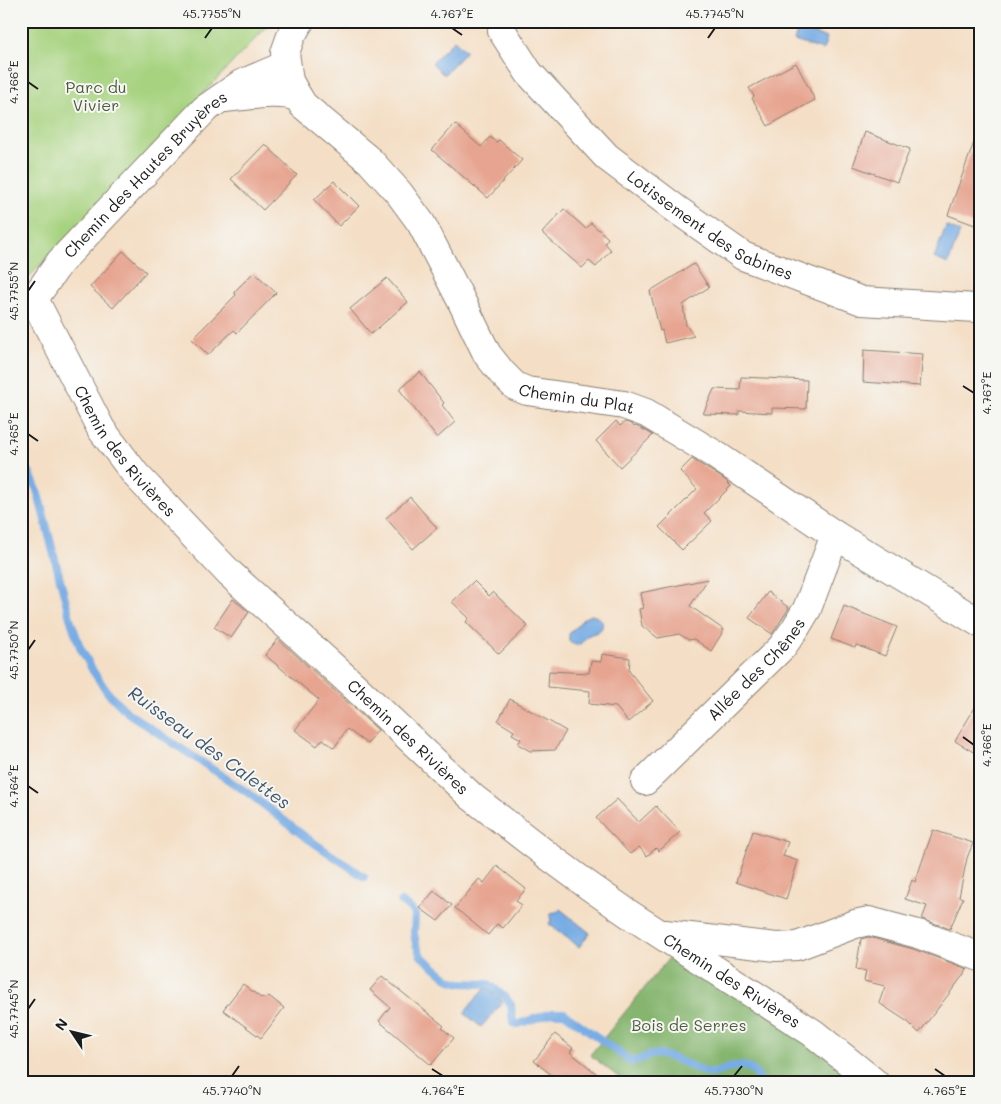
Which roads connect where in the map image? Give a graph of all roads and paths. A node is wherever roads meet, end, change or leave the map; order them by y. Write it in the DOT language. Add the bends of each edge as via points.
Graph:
graph roads {
  1 [pos="300,21"];
  2 [pos="502,31"];
  3 [pos="286,65"];
  4 [pos="298,97"];
  5 [pos="222,98"];
  6 [pos="28,300"];
  7 [pos="980,307"];
  8 [pos="835,534"];
  9 [pos="980,623"];
  10 [pos="644,781"];
  11 [pos="659,934"];
  12 [pos="980,956"];
  13 [pos="875,1083"];
  1 -- 3 [label="street" via="285,53"];
  2 -- 7 [label="street, Lotissement des Sabines" via="529,72 606,157 743,256 862,302"];
  3 -- 4 [label="street, Chemin du Plat" via="289,81"];
  3 -- 5 [label="street, Chemin des Hautes Bruyères" via="241,84"];
  4 -- 5 [label="street" via="272,94"];
  4 -- 8 [label="street, Chemin du Plat" via="303,105 370,161 399,193 420,223 488,354 515,386 527,391 624,405 646,413"];
  5 -- 6 [label="street, Chemin des Hautes Bruyères" via="205,109 67,254"];
  6 -- 11 [label="street, Chemin des Rivières" via="101,429 136,475 230,573 472,797 589,886"];
  8 -- 9 [label="street, Chemin du Plat"];
  8 -- 10 [label="street, Allée des Chênes" via="807,609 782,647"];
  11 -- 12 [label="street" via="776,947 797,946 869,921"];
  11 -- 13 [label="street, Chemin des Rivières" via="813,1034"];
}
